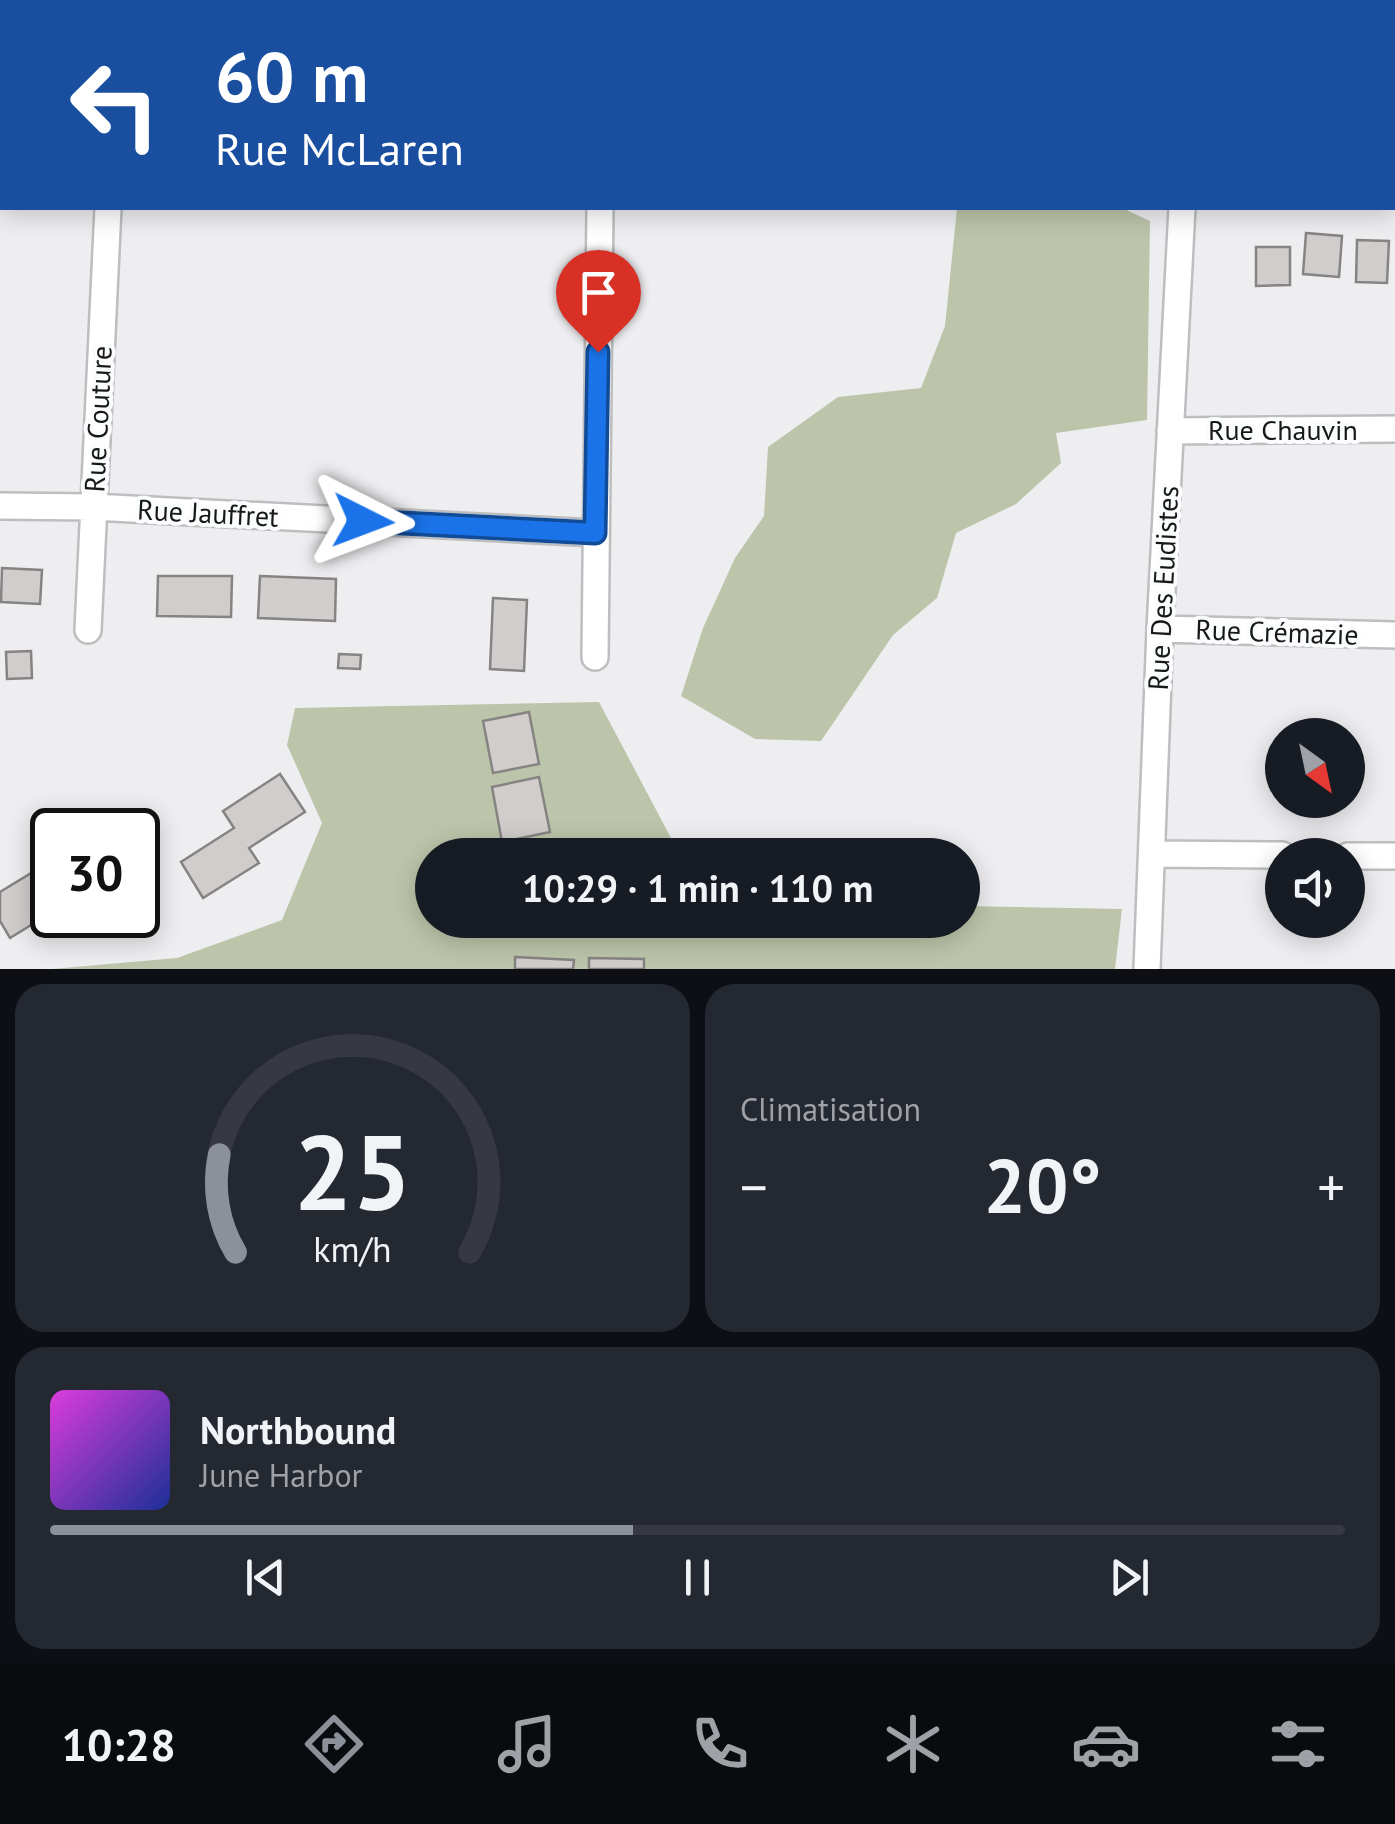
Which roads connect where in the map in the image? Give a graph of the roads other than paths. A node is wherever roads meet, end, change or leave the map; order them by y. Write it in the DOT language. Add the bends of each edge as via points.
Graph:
graph roads {
  1 [pos="108,210"];
  2 [pos="600,210"];
  3 [pos="1182,210"];
  4 [pos="1395,429"];
  5 [pos="1170,431"];
  6 [pos="0,506"];
  7 [pos="93,507"];
  8 [pos="595,533"];
  9 [pos="1160,629"];
  10 [pos="88,630"];
  11 [pos="1395,635"];
  12 [pos="595,657"];
  13 [pos="1153,854"];
  14 [pos="1265,855"];
  15 [pos="1365,856"];
  16 [pos="1395,856"];
  17 [pos="1147,969"];
  1 -- 7 [label="street, Rue Couture"];
  2 -- 8 [label="street"];
  3 -- 5 [label="street, Rue Des Eudistes"];
  4 -- 5 [label="street, Rue Chauvin"];
  5 -- 9 [label="street, Rue Des Eudistes"];
  6 -- 7 [label="street, Rue Jauffret"];
  7 -- 8 [label="street, Rue Jauffret"];
  7 -- 10 [label="street, Rue Couture"];
  8 -- 12 [label="street"];
  9 -- 11 [label="street, Rue Crémazie"];
  9 -- 13 [label="street, Rue Des Eudistes"];
  13 -- 14 [label="street"];
  13 -- 17 [label="street, Rue Des Eudistes"];
  15 -- 16 [label="street"];
}
